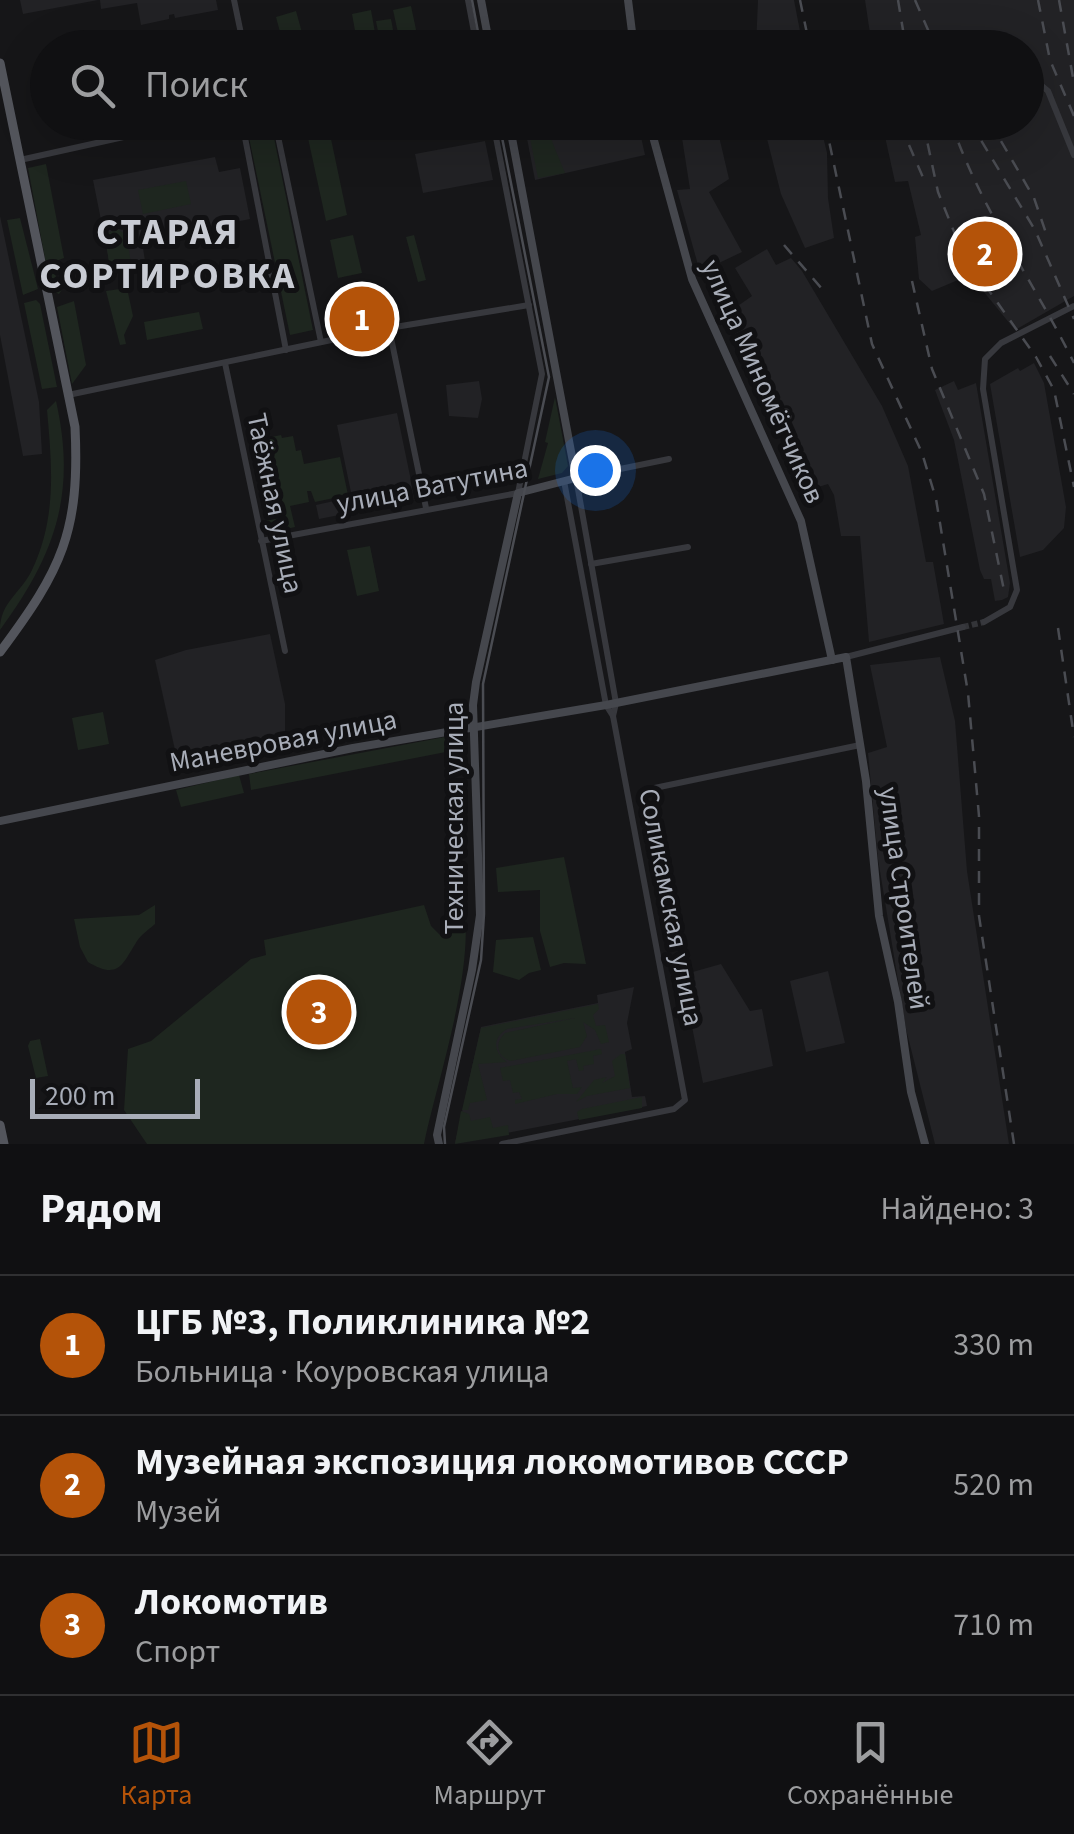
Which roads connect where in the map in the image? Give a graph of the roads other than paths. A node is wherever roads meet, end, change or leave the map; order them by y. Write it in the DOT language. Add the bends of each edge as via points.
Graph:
graph roads {
  1 [pos="234,0"];
  2 [pos="468,0"];
  3 [pos="481,0"];
  4 [pos="628,0"];
  5 [pos="240,30"];
  6 [pos="474,30"];
  7 [pos="487,30"];
  8 [pos="631,30"];
  9 [pos="0,63"];
  10 [pos="1044,88"];
  11 [pos="3,93"];
  12 [pos="110,140"];
  13 [pos="245,140"];
  14 [pos="279,140"];
  15 [pos="497,140"];
  16 [pos="512,140"];
  17 [pos="654,140"];
  18 [pos="1074,155"];
  19 [pos="20,160"];
  20 [pos="529,305"];
  21 [pos="1074,306"];
  22 [pos="390,328"];
  23 [pos="321,342"];
  24 [pos="286,350"];
  25 [pos="225,363"];
  26 [pos="68,396"];
  27 [pos="670,459"];
  28 [pos="576,478"];
  29 [pos="564,481"];
  30 [pos="518,493"];
  31 [pos="426,508"];
  32 [pos="261,541"];
  33 [pos="688,547"];
  34 [pos="591,564"];
  35 [pos="984,622"];
  36 [pos="964,627"];
  37 [pos="285,651"];
  38 [pos="0,652"];
  39 [pos="846,657"];
  40 [pos="832,660"];
  41 [pos="611,704"];
  42 [pos="474,726"];
  43 [pos="860,745"];
  44 [pos="645,790"];
  45 [pos="0,821"];
  46 [pos="0,1125"];
  47 [pos="528,1141"];
  48 [pos="4,1144"];
  49 [pos="439,1144"];
  50 [pos="502,1144"];
  51 [pos="925,1144"];
  1 -- 5 [label="street"];
  2 -- 6 [label="street"];
  3 -- 7 [label="street"];
  4 -- 8 [label="street"];
  9 -- 11 [label="main road"];
  10 -- 18 [label="street"];
  11 -- 19 [label="main road"];
  12 -- 19 [label="street"];
  13 -- 24 [label="street"];
  14 -- 23 [label="street"];
  15 -- 20 [label="street"];
  16 -- 28 [label="street"];
  17 -- 40 [label="street, улица Миномётчиков" via="692,279 801,521"];
  19 -- 26 [label="main road"];
  20 -- 22 [label="street"];
  20 -- 30 [label="street" via="541,387"];
  21 -- 35 [label="street" via="1002,342 984,359 983,389 1017,590 1010,607"];
  22 -- 23 [label="street"];
  22 -- 31 [label="street"];
  23 -- 24 [label="street"];
  24 -- 25 [label="street"];
  25 -- 26 [label="street"];
  25 -- 32 [label="street, Таёжная улица"];
  26 -- 38 [label="main road" via="76,457 70,524 50,581"];
  27 -- 28 [label="street, улица Ватутина"];
  28 -- 29 [label="street, улица Ватутина"];
  28 -- 34 [label="street, Соликамская улица"];
  29 -- 30 [label="street, улица Ватутина"];
  29 -- 41 [label="street, Соликамская улица"];
  30 -- 31 [label="street, улица Ватутина"];
  30 -- 42 [label="street, Техническая улица" via="476,682"];
  31 -- 32 [label="street, улица Ватутина"];
  32 -- 37 [label="street, Таёжная улица"];
  33 -- 34 [label="street"];
  34 -- 41 [label="street, Соликамская улица"];
  36 -- 39 [label="street, Маневровая улица"];
  39 -- 40 [label="street, Маневровая улица"];
  39 -- 43 [label="street, улица Строителей"];
  40 -- 41 [label="street, Маневровая улица"];
  41 -- 42 [label="street, Маневровая улица"];
  41 -- 47 [label="street, Соликамская улица" via="685,1100"];
  42 -- 45 [label="street, Маневровая улица"];
  42 -- 49 [label="street, Техническая улица" via="480,915"];
  43 -- 44 [label="street"];
  43 -- 51 [label="street, улица Строителей" via="879,916"];
  46 -- 48 [label="main road"];
  47 -- 50 [label="street"];
}
